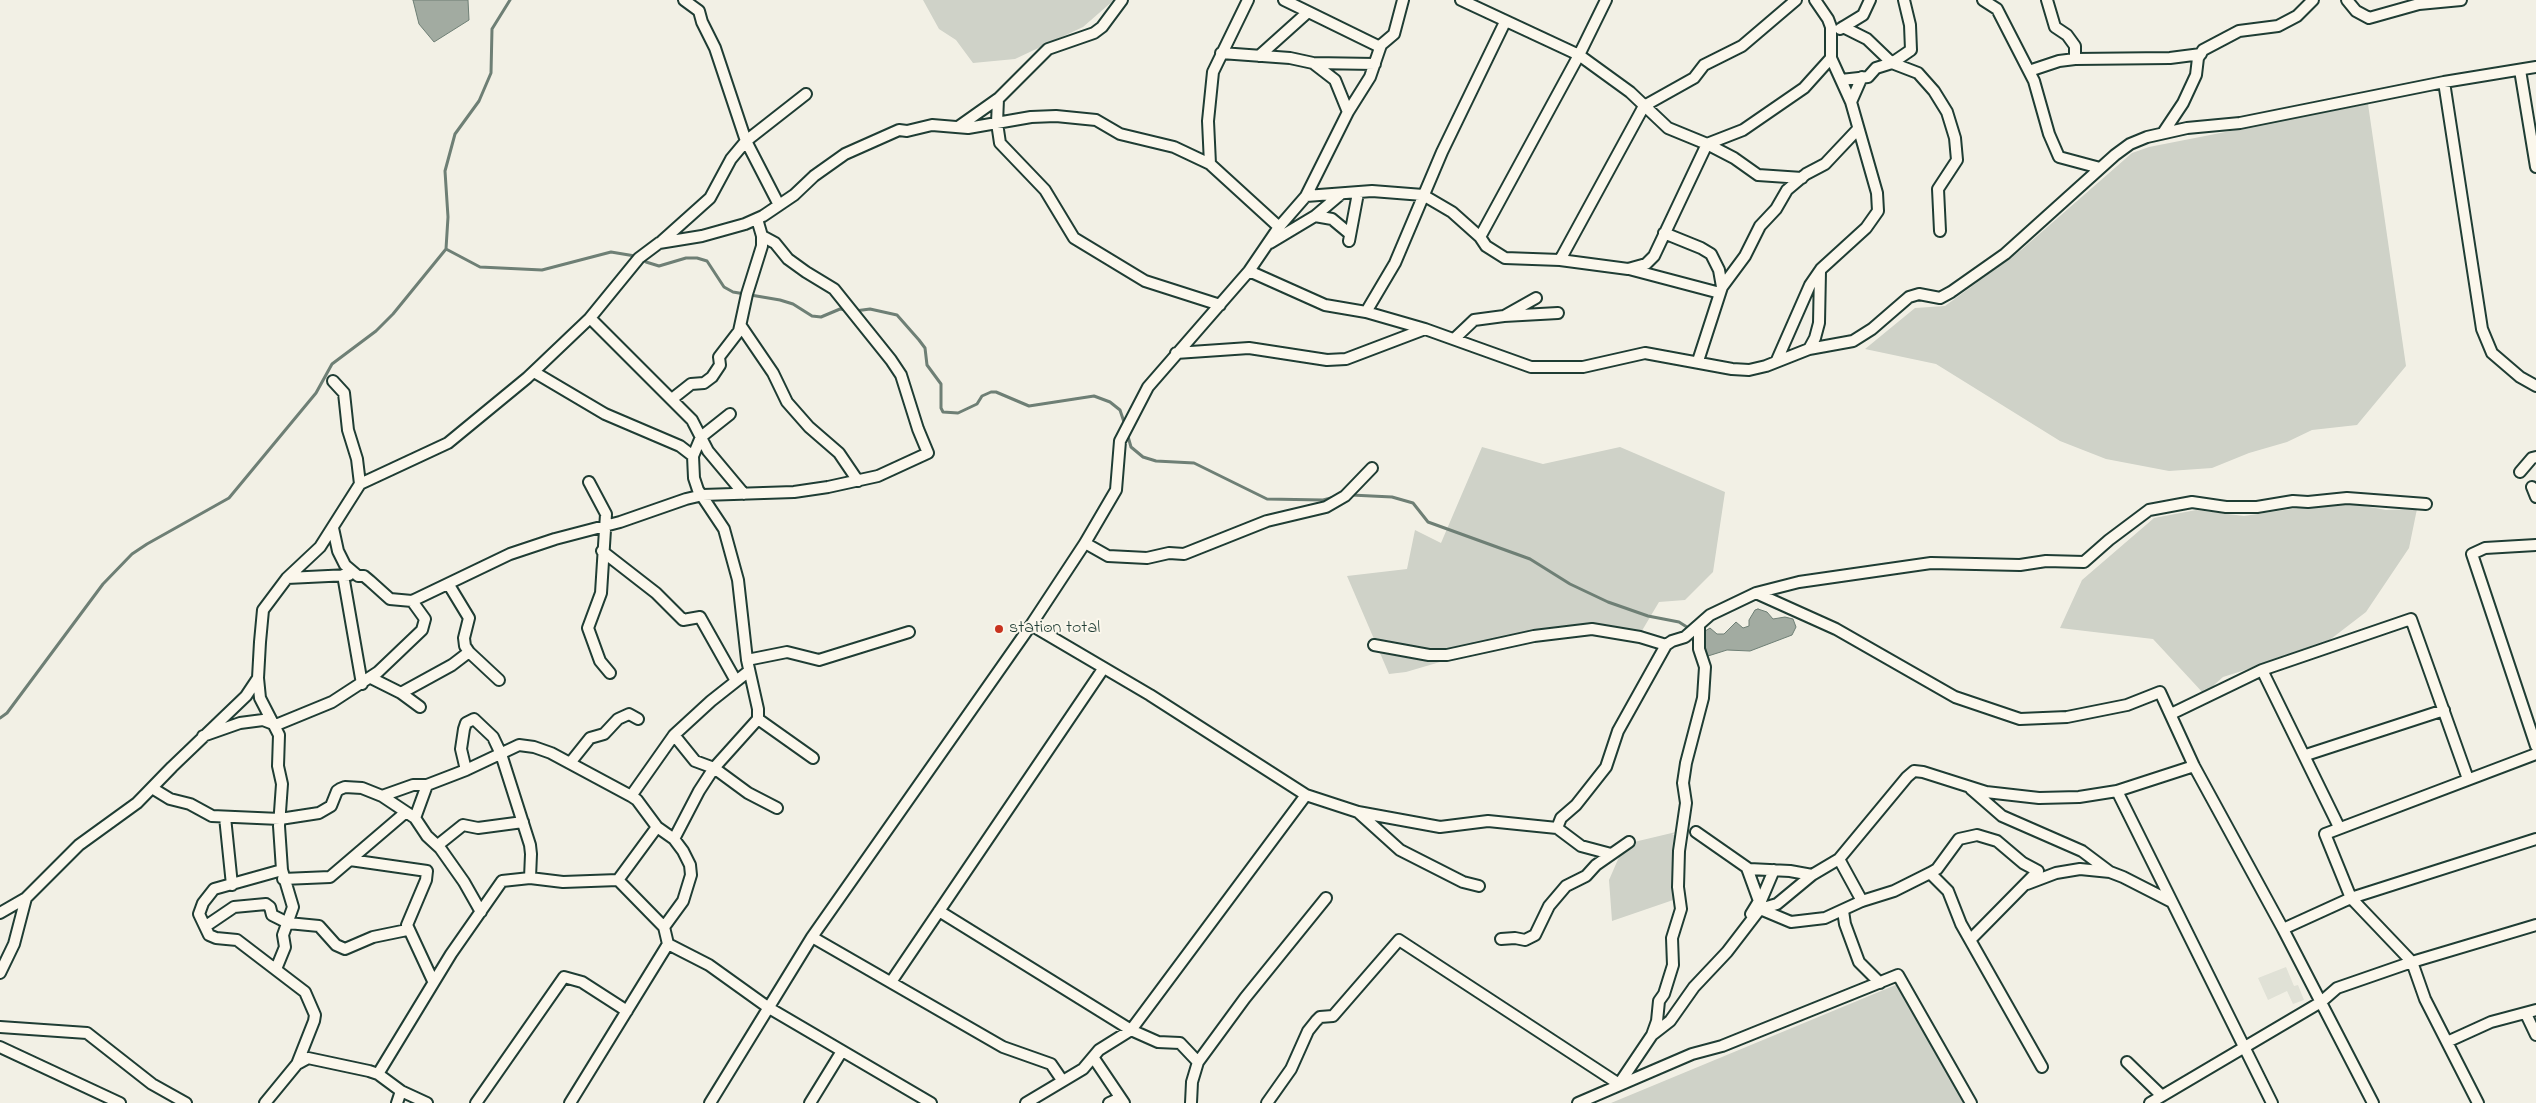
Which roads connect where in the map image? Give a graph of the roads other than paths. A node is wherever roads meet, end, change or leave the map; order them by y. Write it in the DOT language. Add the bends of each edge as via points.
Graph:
graph roads {
  1 [pos="684,0"];
  2 [pos="1122,0"];
  3 [pos="1248,0"];
  4 [pos="1284,0"];
  5 [pos="1403,0"];
  6 [pos="1461,0"];
  7 [pos="1606,0"];
  8 [pos="1796,0"];
  9 [pos="1815,0"];
  10 [pos="1870,0"];
  11 [pos="1904,0"];
  12 [pos="1983,0"];
  13 [pos="2047,0"];
  14 [pos="2313,0"];
  15 [pos="2347,0"];
  16 [pos="2461,0"];
  17 [pos="1308,12"];
  18 [pos="1505,22"];
  19 [pos="1843,27"];
  20 [pos="1832,36"];
  21 [pos="1380,47"];
  22 [pos="1221,53"];
  23 [pos="2201,54"];
  24 [pos="1579,55"];
  25 [pos="1259,56"];
  26 [pos="1831,58"];
  27 [pos="2075,59"];
  28 [pos="1354,62"];
  29 [pos="1313,63"];
  30 [pos="1892,63"];
  31 [pos="1375,64"];
  32 [pos="2536,67"];
  33 [pos="2520,70"];
  34 [pos="2029,71"];
  35 [pos="1370,77"];
  36 [pos="1862,77"];
  37 [pos="1841,80"];
  38 [pos="2444,82"];
  39 [pos="806,94"];
  40 [pos="998,99"];
  41 [pos="1851,102"];
  42 [pos="1644,106"];
  43 [pos="1348,112"];
  44 [pos="997,123"];
  45 [pos="958,127"];
  46 [pos="1858,129"];
  47 [pos="2163,133"];
  48 [pos="746,141"];
  49 [pos="1706,144"];
  50 [pos="1210,164"];
  51 [pos="2536,167"];
  52 [pos="2100,168"];
  53 [pos="1802,178"];
  54 [pos="1358,193"];
  55 [pos="1341,194"];
  56 [pos="1423,194"];
  57 [pos="1306,196"];
  58 [pos="779,206"];
  59 [pos="1315,216"];
  60 [pos="757,219"];
  61 [pos="1279,227"];
  62 [pos="1940,231"];
  63 [pos="1664,233"];
  64 [pos="762,236"];
  65 [pos="1480,237"];
  66 [pos="660,243"];
  67 [pos="1266,245"];
  68 [pos="1560,260"];
  69 [pos="1628,269"];
  70 [pos="1249,271"];
  71 [pos="1820,271"];
  72 [pos="1721,290"];
  73 [pos="1536,298"];
  74 [pos="1220,305"];
  75 [pos="1366,312"];
  76 [pos="1558,313"];
  77 [pos="1504,316"];
  78 [pos="590,318"];
  79 [pos="741,326"];
  80 [pos="1425,329"];
  81 [pos="1454,339"];
  82 [pos="1809,349"];
  83 [pos="1176,353"];
  84 [pos="1777,360"];
  85 [pos="1698,361"];
  86 [pos="534,372"];
  87 [pos="333,381"];
  88 [pos="2536,386"];
  89 [pos="672,399"];
  90 [pos="730,414"];
  91 [pos="701,437"];
  92 [pos="693,456"];
  93 [pos="2536,457"];
  94 [pos="1372,468"];
  95 [pos="2520,472"];
  96 [pos="858,481"];
  97 [pos="589,482"];
  98 [pos="360,484"];
  99 [pos="744,494"];
  100 [pos="703,496"];
  101 [pos="2426,504"];
  102 [pos="603,526"];
  103 [pos="333,528"];
  104 [pos="1084,543"];
  105 [pos="2536,545"];
  106 [pos="602,551"];
  107 [pos="343,575"];
  108 [pos="358,576"];
  109 [pos="287,578"];
  110 [pos="448,585"];
  111 [pos="1756,593"];
  112 [pos="412,602"];
  113 [pos="1031,625"];
  114 [pos="1699,626"];
  115 [pos="909,632"];
  116 [pos="1374,645"];
  117 [pos="1666,645"];
  118 [pos="469,652"];
  119 [pos="747,660"];
  120 [pos="1103,669"];
  121 [pos="2262,670"];
  122 [pos="749,671"];
  123 [pos="610,673"];
  124 [pos="258,678"];
  125 [pos="371,678"];
  126 [pos="499,680"];
  127 [pos="736,681"];
  128 [pos="362,684"];
  129 [pos="401,693"];
  130 [pos="420,707"];
  131 [pos="2444,710"];
  132 [pos="2171,714"];
  133 [pos="638,719"];
  134 [pos="758,719"];
  135 [pos="276,725"];
  136 [pos="203,736"];
  137 [pos="674,736"];
  138 [pos="2536,746"];
  139 [pos="501,754"];
  140 [pos="2536,754"];
  141 [pos="2306,755"];
  142 [pos="813,758"];
  143 [pos="570,763"];
  144 [pos="2194,766"];
  145 [pos="714,768"];
  146 [pos="466,770"];
  147 [pos="2468,779"];
  148 [pos="427,785"];
  149 [pos="1969,786"];
  150 [pos="152,788"];
  151 [pos="2117,791"];
  152 [pos="1306,795"];
  153 [pos="382,796"];
  154 [pos="631,796"];
  155 [pos="777,808"];
  156 [pos="406,812"];
  157 [pos="1358,812"];
  158 [pos="226,817"];
  159 [pos="416,818"];
  160 [pos="280,819"];
  161 [pos="523,822"];
  162 [pos="657,827"];
  163 [pos="2339,827"];
  164 [pos="1557,828"];
  165 [pos="1696,832"];
  166 [pos="674,839"];
  167 [pos="2536,839"];
  168 [pos="1629,842"];
  169 [pos="438,846"];
  170 [pos="1611,854"];
  171 [pos="350,860"];
  172 [pos="1839,860"];
  173 [pos="1747,868"];
  174 [pos="1774,870"];
  175 [pos="2110,872"];
  176 [pos="1930,873"];
  177 [pos="283,874"];
  178 [pos="1812,875"];
  179 [pos="530,878"];
  180 [pos="618,880"];
  181 [pos="232,884"];
  182 [pos="2024,885"];
  183 [pos="1479,886"];
  184 [pos="26,898"];
  185 [pos="1326,898"];
  186 [pos="2351,898"];
  187 [pos="1862,901"];
  188 [pos="2172,902"];
  189 [pos="1760,906"];
  190 [pos="939,911"];
  191 [pos="1843,911"];
  192 [pos="481,912"];
  193 [pos="0,913"];
  194 [pos="288,923"];
  195 [pos="2536,925"];
  196 [pos="206,926"];
  197 [pos="664,927"];
  198 [pos="2283,929"];
  199 [pos="407,930"];
  200 [pos="812,937"];
  201 [pos="1501,939"];
  202 [pos="1971,939"];
  203 [pos="668,944"];
  204 [pos="2412,962"];
  205 [pos="276,969"];
  206 [pos="0,974"];
  207 [pos="434,981"];
  208 [pos="891,982"];
  209 [pos="1880,983"];
  210 [pos="2321,1002"];
  211 [pos="769,1008"];
  212 [pos="2536,1010"];
  213 [pos="627,1011"];
  214 [pos="2526,1014"];
  215 [pos="0,1027"];
  216 [pos="1131,1030"];
  217 [pos="1652,1035"];
  218 [pos="2536,1035"];
  219 [pos="2448,1042"];
  220 [pos="2245,1046"];
  221 [pos="0,1047"];
  222 [pos="842,1051"];
  223 [pos="1093,1057"];
  224 [pos="1198,1062"];
  225 [pos="2128,1062"];
  226 [pos="296,1064"];
  227 [pos="2042,1067"];
  228 [pos="378,1074"];
  229 [pos="1062,1080"];
  230 [pos="1619,1084"];
  231 [pos="401,1092"];
  232 [pos="2162,1096"];
  233 [pos="916,1099"];
  234 [pos="1122,1100"];
  235 [pos="120,1103"];
  236 [pos="186,1103"];
  237 [pos="265,1103"];
  238 [pos="397,1103"];
  239 [pos="427,1103"];
  240 [pos="476,1103"];
  241 [pos="570,1103"];
  242 [pos="710,1103"];
  243 [pos="810,1103"];
  244 [pos="931,1103"];
  245 [pos="1026,1103"];
  246 [pos="1109,1103"];
  247 [pos="1191,1103"];
  248 [pos="1267,1103"];
  249 [pos="1578,1103"];
  250 [pos="1971,1103"];
  251 [pos="2150,1103"];
  252 [pos="2272,1103"];
  253 [pos="2373,1103"];
  254 [pos="2478,1103"];
  1 -- 48 [label="street" via="699,11"];
  2 -- 40 [label="street" via="1094,33 1048,49"];
  3 -- 22 [label="street"];
  4 -- 17 [label="street"];
  5 -- 21 [label="street" via="1394,34"];
  6 -- 18 [label="street"];
  7 -- 24 [label="street"];
  8 -- 42 [label="street" via="1742,46 1704,65 1694,78"];
  9 -- 20 [label="street" via="1828,19"];
  10 -- 19 [label="street" via="1864,14"];
  11 -- 30 [label="street" via="1911,50"];
  12 -- 34 [label="street" via="1997,9"];
  13 -- 27 [label="street" via="2055,27 2067,35 2074,46"];
  14 -- 23 [label="street" via="2297,16 2278,26 2239,31"];
  15 -- 16 [label="street" via="2356,11 2369,18 2419,4"];
  17 -- 21 [label="street"];
  17 -- 25 [label="street"];
  18 -- 24 [label="street"];
  18 -- 56 [label="street"];
  19 -- 20 [label="street"];
  19 -- 30 [label="street" via="1867,39"];
  20 -- 26 [label="street"];
  21 -- 31 [label="street"];
  22 -- 25 [label="street"];
  22 -- 50 [label="street" via="1213,72 1208,121"];
  23 -- 27 [label="street" via="2170,58"];
  23 -- 47 [label="street" via="2196,75 2183,103"];
  24 -- 42 [label="street" via="1622,85"];
  24 -- 65 [label="street"];
  25 -- 29 [label="street" via="1303,59"];
  26 -- 37 [label="street"];
  26 -- 49 [label="street" via="1808,84 1783,103 1742,130"];
  27 -- 34 [label="street"];
  28 -- 29 [label="street"];
  28 -- 31 [label="street"];
  28 -- 35 [label="street"];
  29 -- 43 [label="street" via="1335,80"];
  30 -- 36 [label="street" via="1876,68 1868,77"];
  30 -- 62 [label="street" via="1918,72 1934,91 1947,112 1955,138 1958,160 1938,189"];
  31 -- 35 [label="street"];
  32 -- 33 [label="street"];
  33 -- 38 [label="street"];
  33 -- 51 [label="street"];
  34 -- 52 [label="street" via="2059,157"];
  35 -- 43 [label="street"];
  36 -- 37 [label="street"];
  36 -- 41 [label="street"];
  37 -- 41 [label="street"];
  38 -- 47 [label="street" via="2240,124"];
  38 -- 88 [label="street" via="2482,329 2492,354"];
  39 -- 48 [label="street"];
  40 -- 44 [label="street"];
  40 -- 45 [label="street"];
  41 -- 46 [label="street"];
  42 -- 49 [label="street" via="1673,131"];
  42 -- 68 [label="street"];
  43 -- 57 [label="street"];
  44 -- 45 [label="street"];
  44 -- 50 [label="street" via="1056,116 1096,120 1120,134 1174,147"];
  44 -- 74 [label="street" via="1000,143 1044,190 1074,238 1145,281"];
  45 -- 58 [label="street" via="932,125 890,133 832,162"];
  46 -- 53 [label="street" via="1825,164"];
  46 -- 71 [label="street" via="1877,193 1878,211 1866,228"];
  47 -- 52 [label="street" via="2130,144"];
  48 -- 58 [label="street"];
  48 -- 66 [label="street" via="731,159 710,198"];
  49 -- 53 [label="street" via="1758,175"];
  49 -- 63 [label="street"];
  50 -- 61 [label="street"];
  52 -- 82 [label="street" via="2005,254 1951,292 1940,298 1914,295 1863,336 1853,341"];
  53 -- 72 [label="street" via="1787,190 1776,209 1760,226 1745,256"];
  54 -- 55 [label="street"];
  54 -- 56 [label="street"];
  54 -- 59 [label="street" via="1350,238 1332,219"];
  55 -- 57 [label="street"];
  55 -- 59 [label="street"];
  56 -- 65 [label="street" via="1452,212"];
  56 -- 75 [label="street" via="1395,263"];
  57 -- 61 [label="street"];
  58 -- 60 [label="street"];
  59 -- 67 [label="street"];
  60 -- 64 [label="street"];
  60 -- 66 [label="street" via="702,236"];
  61 -- 67 [label="street"];
  63 -- 69 [label="street" via="1654,256 1646,264"];
  63 -- 72 [label="street" via="1711,254 1719,270"];
  64 -- 79 [label="street"];
  64 -- 96 [label="street" via="775,243 788,259 838,294 901,375 928,453 894,470"];
  65 -- 68 [label="street" via="1486,246 1505,258"];
  66 -- 78 [label="street" via="639,258"];
  67 -- 70 [label="street"];
  68 -- 69 [label="street"];
  69 -- 72 [label="street"];
  70 -- 74 [label="street"];
  70 -- 75 [label="street" via="1325,305"];
  71 -- 82 [label="street" via="1819,323"];
  71 -- 84 [label="street" via="1793,321"];
  72 -- 85 [label="street"];
  73 -- 77 [label="street"];
  74 -- 83 [label="street"];
  75 -- 80 [label="street"];
  76 -- 77 [label="street"];
  77 -- 81 [label="street" via="1474,320"];
  78 -- 86 [label="street"];
  78 -- 89 [label="street"];
  79 -- 89 [label="street" via="719,357 720,365 712,377 704,384 691,384"];
  79 -- 96 [label="street" via="792,409 839,453"];
  80 -- 81 [label="street"];
  80 -- 83 [label="street" via="1346,359 1327,360 1249,348"];
  81 -- 85 [label="street" via="1531,367 1583,367 1645,353"];
  82 -- 84 [label="street"];
  83 -- 104 [label="street" via="1148,387 1120,441 1116,490"];
  84 -- 85 [label="street" via="1749,370"];
  86 -- 92 [label="street" via="605,414 680,446"];
  86 -- 98 [label="street" via="448,443"];
  87 -- 98 [label="street" via="344,393"];
  89 -- 91 [label="street" via="692,420"];
  90 -- 91 [label="street"];
  91 -- 92 [label="street"];
  91 -- 99 [label="street" via="708,452"];
  92 -- 100 [label="street" via="694,478"];
  93 -- 95 [label="street"];
  94 -- 104 [label="street" via="1345,496 1326,508 1268,521 1184,554 1169,553 1147,558 1108,556"];
  96 -- 99 [label="street" via="794,492"];
  97 -- 102 [label="street" via="606,514"];
  98 -- 103 [label="street"];
  99 -- 100 [label="street"];
  100 -- 102 [label="street"];
  100 -- 119 [label="street" via="724,529 738,580"];
  101 -- 111 [label="street" via="2347,498 2257,507 2192,502 2149,510 2084,562 2046,560 2020,565 1931,563 1799,582"];
  102 -- 106 [label="street"];
  102 -- 110 [label="street" via="510,554"];
  103 -- 108 [label="street" via="345,565"];
  103 -- 109 [label="street" via="320,546"];
  104 -- 113 [label="street"];
  105 -- 138 [label="street" via="2485,548 2472,554"];
  106 -- 123 [label="street" via="601,593 588,628 600,661"];
  106 -- 127 [label="street" via="656,593 683,620 700,617"];
  107 -- 108 [label="street"];
  107 -- 109 [label="street"];
  107 -- 128 [label="street"];
  108 -- 112 [label="street" via="370,581 390,599"];
  109 -- 124 [label="street" via="264,610"];
  110 -- 112 [label="street"];
  110 -- 118 [label="street" via="469,618 464,638"];
  111 -- 114 [label="street" via="1710,615"];
  111 -- 132 [label="street" via="1836,628 1955,697 2020,719 2067,717 2119,707 2160,692"];
  112 -- 125 [label="street" via="425,619 422,630"];
  113 -- 120 [label="street"];
  113 -- 200 [label="street"];
  114 -- 117 [label="street" via="1685,637"];
  114 -- 217 [label="street" via="1699,649 1705,667 1704,698 1692,734 1683,784 1686,803 1680,834 1678,888 1681,909 1672,938 1672,965 1664,994 1659,1000"];
  115 -- 119 [label="street" via="819,660 788,652"];
  116 -- 117 [label="street" via="1428,655 1447,655 1534,636 1592,629"];
  117 -- 164 [label="street" via="1618,731 1606,767 1576,805 1561,818"];
  118 -- 126 [label="street"];
  118 -- 129 [label="street"];
  119 -- 122 [label="street"];
  120 -- 152 [label="street" via="1150,695"];
  120 -- 190 [label="street"];
  121 -- 131 [label="street" via="2411,619"];
  121 -- 132 [label="street"];
  121 -- 141 [label="street"];
  122 -- 127 [label="street"];
  122 -- 134 [label="street"];
  124 -- 135 [label="street" via="260,698"];
  124 -- 136 [label="street" via="246,696"];
  125 -- 128 [label="street"];
  125 -- 129 [label="street"];
  127 -- 137 [label="street"];
  128 -- 135 [label="street" via="308,713"];
  129 -- 130 [label="street"];
  131 -- 141 [label="street"];
  131 -- 147 [label="street"];
  132 -- 144 [label="street"];
  133 -- 143 [label="street" via="629,714 618,719 604,734 590,738"];
  134 -- 142 [label="street"];
  134 -- 145 [label="street"];
  135 -- 136 [label="street" via="264,720 240,723"];
  135 -- 160 [label="street" via="282,784"];
  136 -- 150 [label="street"];
  137 -- 145 [label="street" via="695,761"];
  137 -- 154 [label="street"];
  139 -- 143 [label="street" via="518,745 534,747"];
  139 -- 146 [label="street"];
  139 -- 146 [label="street" via="487,730 470,720 464,729 461,749"];
  139 -- 161 [label="street"];
  140 -- 147 [label="street"];
  141 -- 163 [label="street"];
  143 -- 154 [label="street"];
  144 -- 151 [label="street"];
  144 -- 198 [label="street"];
  145 -- 155 [label="street" via="748,793"];
  145 -- 166 [label="street"];
  146 -- 148 [label="street"];
  147 -- 163 [label="street"];
  148 -- 153 [label="street" via="413,785"];
  148 -- 159 [label="street"];
  149 -- 151 [label="street" via="1986,792 2039,798 2080,797"];
  149 -- 172 [label="street" via="1914,771"];
  149 -- 175 [label="street" via="2002,816 2082,851"];
  150 -- 158 [label="street" via="212,816"];
  150 -- 184 [label="street" via="137,803 79,845"];
  151 -- 188 [label="street"];
  152 -- 157 [label="street"];
  152 -- 216 [label="street"];
  153 -- 156 [label="street"];
  153 -- 160 [label="street" via="362,788 344,787 337,792 331,806 320,813"];
  154 -- 162 [label="street"];
  156 -- 159 [label="street"];
  156 -- 171 [label="street"];
  157 -- 164 [label="street" via="1440,827 1488,820"];
  157 -- 183 [label="street" via="1400,850 1462,882"];
  158 -- 160 [label="street"];
  158 -- 181 [label="street"];
  159 -- 169 [label="street"];
  160 -- 177 [label="street"];
  161 -- 169 [label="street" via="478,828 462,825"];
  161 -- 179 [label="street" via="532,854"];
  162 -- 166 [label="street"];
  162 -- 180 [label="street"];
  163 -- 186 [label="street" via="2325,834"];
  164 -- 170 [label="street" via="1581,846"];
  165 -- 173 [label="street"];
  166 -- 197 [label="street" via="690,865 691,875 683,901"];
  167 -- 186 [label="street"];
  168 -- 170 [label="street"];
  169 -- 192 [label="street"];
  170 -- 201 [label="street" via="1586,876 1566,886 1549,906 1535,935 1525,940"];
  171 -- 177 [label="street" via="330,877"];
  171 -- 199 [label="street" via="427,871 408,919"];
  172 -- 178 [label="street"];
  172 -- 187 [label="street"];
  173 -- 174 [label="street"];
  173 -- 189 [label="street"];
  174 -- 178 [label="street"];
  174 -- 189 [label="street"];
  175 -- 182 [label="street" via="2072,870"];
  175 -- 188 [label="street"];
  176 -- 182 [label="street" via="1937,870 1959,839 1977,835 1997,841 2022,863 2038,871"];
  176 -- 187 [label="street" via="1894,891"];
  176 -- 202 [label="street" via="1948,891 1961,924"];
  177 -- 181 [label="street"];
  177 -- 194 [label="street" via="293,907"];
  178 -- 189 [label="street" via="1777,904"];
  179 -- 180 [label="street" via="564,882"];
  179 -- 192 [label="street" via="502,880"];
  180 -- 197 [label="street"];
  181 -- 196 [label="street" via="214,890 203,903 199,914"];
  182 -- 202 [label="street"];
  184 -- 193 [label="street"];
  184 -- 206 [label="street" via="14,944"];
  185 -- 224 [label="street" via="1244,998"];
  186 -- 198 [label="street"];
  186 -- 204 [label="street"];
  187 -- 191 [label="street"];
  188 -- 220 [label="street"];
  189 -- 191 [label="street" via="1791,922 1824,918"];
  189 -- 217 [label="street" via="1758,914 1749,920 1670,1021"];
  190 -- 208 [label="street"];
  190 -- 216 [label="street"];
  191 -- 209 [label="street" via="1859,962"];
  192 -- 207 [label="street"];
  194 -- 196 [label="street" via="272,915 266,904 234,908"];
  194 -- 199 [label="street" via="319,926 332,942 345,949 373,937"];
  194 -- 205 [label="street" via="283,935 285,948"];
  195 -- 204 [label="street"];
  196 -- 205 [label="street" via="209,935 237,940"];
  197 -- 203 [label="street"];
  198 -- 210 [label="street"];
  199 -- 207 [label="street"];
  200 -- 208 [label="street"];
  200 -- 211 [label="street"];
  202 -- 227 [label="street"];
  203 -- 211 [label="street" via="709,965"];
  203 -- 213 [label="street"];
  204 -- 210 [label="street" via="2337,988"];
  204 -- 219 [label="street" via="2425,998"];
  205 -- 226 [label="street" via="305,992 315,1015"];
  207 -- 228 [label="street"];
  208 -- 229 [label="street" via="1003,1047 1050,1064"];
  209 -- 230 [label="street"];
  209 -- 250 [label="street" via="1898,975"];
  210 -- 220 [label="street"];
  210 -- 253 [label="street"];
  211 -- 222 [label="street"];
  211 -- 242 [label="street"];
  212 -- 214 [label="street"];
  213 -- 240 [label="street" via="582,982 564,977"];
  213 -- 241 [label="street"];
  214 -- 218 [label="street"];
  214 -- 219 [label="street" via="2491,1022"];
  215 -- 236 [label="street" via="87,1033 152,1084"];
  216 -- 223 [label="street"];
  216 -- 224 [label="street" via="1158,1042 1180,1043"];
  217 -- 230 [label="street"];
  219 -- 254 [label="street"];
  220 -- 232 [label="street"];
  220 -- 252 [label="street"];
  221 -- 235 [label="street"];
  222 -- 233 [label="street"];
  222 -- 243 [label="street"];
  223 -- 229 [label="street" via="1083,1069"];
  223 -- 234 [label="street"];
  224 -- 247 [label="street" via="1192,1082"];
  225 -- 232 [label="street"];
  226 -- 228 [label="street" via="308,1058"];
  226 -- 237 [label="street"];
  228 -- 231 [label="street"];
  229 -- 245 [label="street"];
  230 -- 248 [label="street" via="1400,940 1333,1016 1320,1017 1316,1021 1308,1031 1292,1069"];
  230 -- 249 [label="street"];
  231 -- 238 [label="street"];
  231 -- 239 [label="street"];
  232 -- 251 [label="street"];
  233 -- 244 [label="street"];
  234 -- 246 [label="street"];
}
